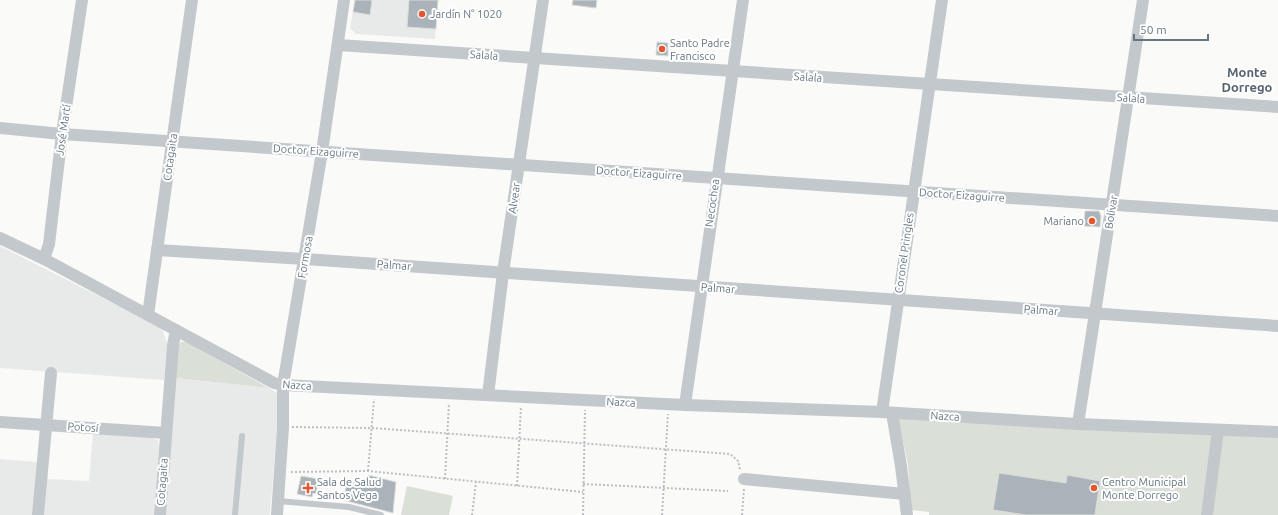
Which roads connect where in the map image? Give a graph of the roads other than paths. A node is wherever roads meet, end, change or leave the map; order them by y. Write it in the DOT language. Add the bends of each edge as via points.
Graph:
graph roads {
  1 [pos="82,0"];
  2 [pos="192,0"];
  3 [pos="344,0"];
  4 [pos="543,0"];
  5 [pos="743,0"];
  6 [pos="942,0"];
  7 [pos="1143,0"];
  8 [pos="338,46"];
  9 [pos="535,58"];
  10 [pos="733,72"];
  11 [pos="930,84"];
  12 [pos="1128,98"];
  13 [pos="1278,107"];
  14 [pos="0,128"];
  15 [pos="62,134"];
  16 [pos="173,141"];
  17 [pos="322,152"];
  18 [pos="519,165"];
  19 [pos="716,178"];
  20 [pos="913,192"];
  21 [pos="1112,205"];
  22 [pos="1278,216"];
  23 [pos="0,238"];
  24 [pos="157,250"];
  25 [pos="305,259"];
  26 [pos="44,260"];
  27 [pos="503,273"];
  28 [pos="700,287"];
  29 [pos="897,299"];
  30 [pos="1095,314"];
  31 [pos="148,315"];
  32 [pos="1278,326"];
  33 [pos="176,330"];
  34 [pos="50,373"];
  35 [pos="283,385"];
  36 [pos="488,395"];
  37 [pos="685,406"];
  38 [pos="887,412"];
  39 [pos="0,422"];
  40 [pos="46,424"];
  41 [pos="1078,424"];
  42 [pos="1218,430"];
  43 [pos="1278,432"];
  44 [pos="166,433"];
  45 [pos="242,436"];
  46 [pos="744,479"];
  47 [pos="905,494"];
  48 [pos="278,501"];
  49 [pos="38,515"];
  50 [pos="160,515"];
  51 [pos="235,515"];
  52 [pos="277,515"];
  53 [pos="381,515"];
  54 [pos="907,515"];
  55 [pos="1207,515"];
  1 -- 15 [label="street, José Martí"];
  2 -- 16 [label="street, Cotagaita"];
  3 -- 8 [label="street, Formosa"];
  4 -- 9 [label="street, Alvear"];
  5 -- 10 [label="street, Necochea"];
  6 -- 11 [label="street, Coronel Pringles"];
  7 -- 12 [label="street, Bolívar"];
  8 -- 9 [label="street, Salala"];
  8 -- 17 [label="street, Formosa"];
  9 -- 10 [label="street, Salala"];
  9 -- 18 [label="street, Alvear"];
  10 -- 11 [label="street, Salala"];
  10 -- 19 [label="street, Necochea"];
  11 -- 12 [label="street, Salala"];
  11 -- 20 [label="street, Coronel Pringles"];
  12 -- 13 [label="street, Salala"];
  12 -- 21 [label="street, Bolívar"];
  14 -- 15 [label="street, Doctor Eizaguirre"];
  15 -- 16 [label="street, Doctor Eizaguirre"];
  15 -- 26 [label="street, José Martí" via="49,244"];
  16 -- 17 [label="street, Doctor Eizaguirre"];
  16 -- 24 [label="street, Cotagaita"];
  17 -- 18 [label="street, Doctor Eizaguirre"];
  17 -- 25 [label="street, Formosa"];
  18 -- 19 [label="street, Doctor Eizaguirre"];
  18 -- 27 [label="street, Alvear"];
  19 -- 20 [label="street, Doctor Eizaguirre"];
  19 -- 28 [label="street, Necochea"];
  20 -- 21 [label="street, Doctor Eizaguirre"];
  20 -- 29 [label="street, Coronel Pringles"];
  21 -- 22 [label="street, Doctor Eizaguirre"];
  21 -- 30 [label="street, Bolívar"];
  23 -- 26 [label="street, Nazca"];
  24 -- 25 [label="street, Palmar"];
  24 -- 31 [label="street, Cotagaita"];
  25 -- 27 [label="street, Palmar"];
  25 -- 35 [label="street, Formosa"];
  26 -- 31 [label="street, Nazca"];
  27 -- 28 [label="street, Palmar"];
  27 -- 36 [label="street, Alvear"];
  28 -- 29 [label="street, Palmar"];
  28 -- 37 [label="street, Necochea"];
  29 -- 30 [label="street, Palmar"];
  29 -- 38 [label="street, Coronel Pringles"];
  30 -- 32 [label="street, Palmar"];
  30 -- 41 [label="street, Bolívar"];
  31 -- 33 [label="street, Nazca"];
  33 -- 35 [label="street, Nazca" via="274,383"];
  33 -- 44 [label="street, Cotagaita"];
  34 -- 40 [label="street"];
  35 -- 36 [label="street, Nazca"];
  35 -- 48 [label="street, Formosa"];
  36 -- 37 [label="street, Nazca"];
  37 -- 38 [label="street, Nazca"];
  38 -- 41 [label="street, Nazca"];
  38 -- 47 [label="street, Coronel Pringles"];
  39 -- 40 [label="street, Potosí"];
  40 -- 44 [label="street, Potosí"];
  40 -- 49 [label="street"];
  41 -- 42 [label="street, Nazca"];
  42 -- 43 [label="street, Nazca"];
  42 -- 55 [label="street"];
  44 -- 50 [label="street, Cotagaita"];
  45 -- 51 [label="lane"];
  46 -- 47 [label="street"];
  47 -- 54 [label="street, Coronel Pringles"];
  48 -- 52 [label="street, Formosa"];
  48 -- 53 [label="lane" via="348,507"];
}
